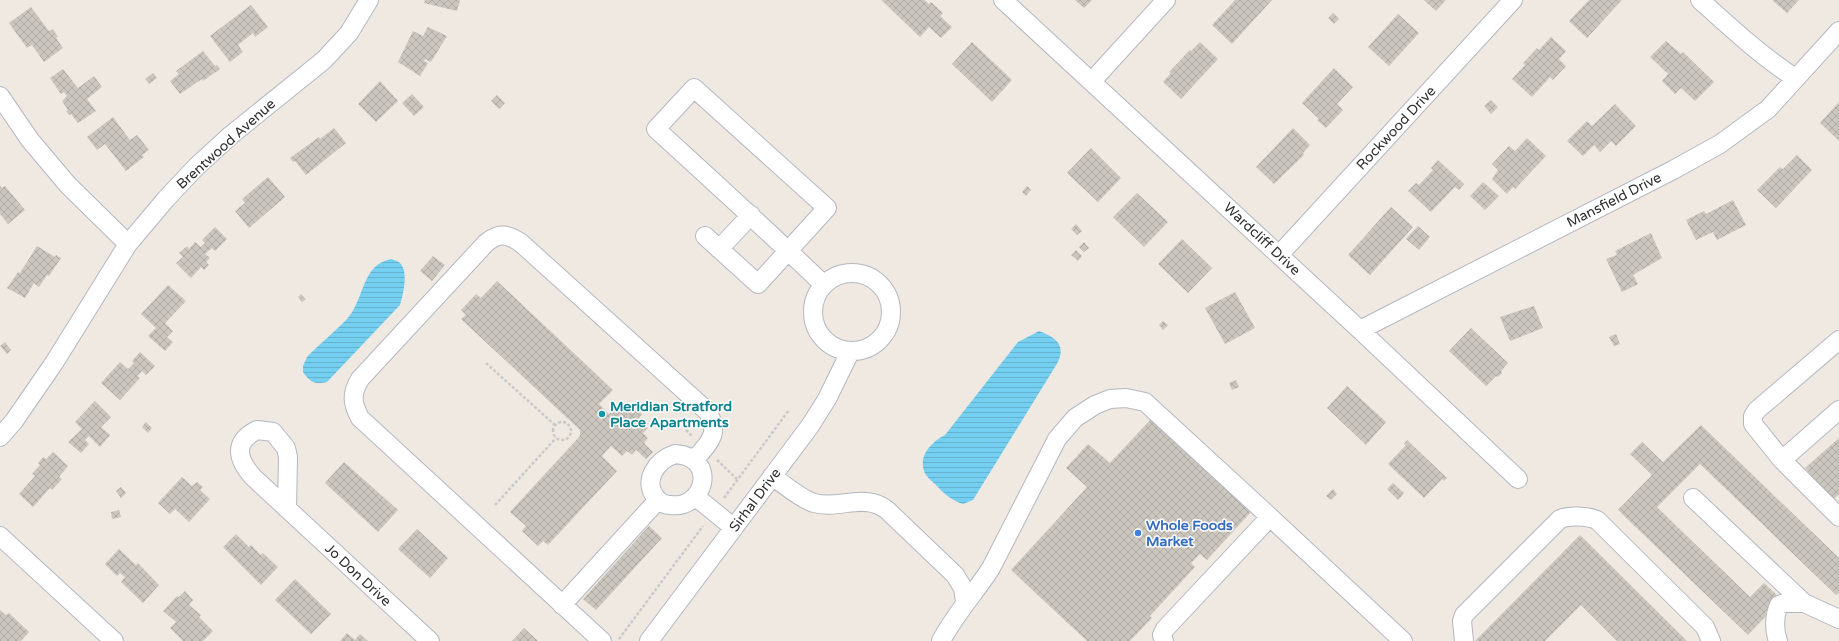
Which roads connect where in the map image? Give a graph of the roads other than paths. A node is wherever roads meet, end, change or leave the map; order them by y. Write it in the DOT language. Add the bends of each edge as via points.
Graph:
graph roads {
  1 [pos="369,0"];
  2 [pos="1004,0"];
  3 [pos="1166,0"];
  4 [pos="1513,0"];
  5 [pos="1700,0"];
  6 [pos="1839,31"];
  7 [pos="1796,78"];
  8 [pos="1092,81"];
  9 [pos="0,96"];
  10 [pos="751,215"];
  11 [pos="705,236"];
  12 [pos="128,244"];
  13 [pos="719,249"];
  14 [pos="788,251"];
  15 [pos="1279,255"];
  16 [pos="824,284"];
  17 [pos="1360,330"];
  18 [pos="1839,340"];
  19 [pos="850,352"];
  20 [pos="1839,410"];
  21 [pos="0,437"];
  22 [pos="695,459"];
  23 [pos="1782,460"];
  24 [pos="772,476"];
  25 [pos="1518,479"];
  26 [pos="696,497"];
  27 [pos="1693,498"];
  28 [pos="658,500"];
  29 [pos="287,509"];
  30 [pos="1270,517"];
  31 [pos="1839,517"];
  32 [pos="734,528"];
  33 [pos="0,536"];
  34 [pos="965,602"];
  35 [pos="1804,603"];
  36 [pos="562,605"];
  37 [pos="1839,619"];
  38 [pos="114,641"];
  39 [pos="430,641"];
  40 [pos="602,641"];
  41 [pos="649,641"];
  42 [pos="941,641"];
  43 [pos="1164,641"];
  44 [pos="1403,641"];
  45 [pos="1464,641"];
  46 [pos="1712,641"];
  47 [pos="1778,641"];
  1 -- 12 [label="street, Brentwood Avenue" via="349,33 324,60 196,166"];
  2 -- 8 [label="street, Wardcliff Drive"];
  3 -- 8 [label="street"];
  4 -- 15 [label="street, Rockwood Drive"];
  5 -- 7 [label="street" via="1746,42"];
  6 -- 7 [label="street, Mansfield Drive"];
  7 -- 17 [label="street, Mansfield Drive" via="1768,109 1720,144"];
  8 -- 15 [label="street, Wardcliff Drive"];
  9 -- 12 [label="street" via="30,140 68,185"];
  10 -- 13 [label="street"];
  10 -- 14 [label="street"];
  10 -- 14 [label="street" via="656,129 694,88 827,208"];
  11 -- 13 [label="street"];
  12 -- 21 [label="street, Brentwood Avenue" via="54,363"];
  13 -- 14 [label="street" via="758,284"];
  14 -- 16 [label="street"];
  15 -- 17 [label="street, Wardcliff Drive"];
  16 -- 19 [label="street" via="816,295 813,320 826,342 837,349"];
  16 -- 19 [label="street" via="835,277 860,274 882,287 889,298 891,311 884,336 874,345"];
  17 -- 25 [label="street, Wardcliff Drive"];
  18 -- 23 [label="street" via="1753,416 1753,424"];
  19 -- 24 [label="street, Sirhal Drive" via="827,399"];
  20 -- 23 [label="street"];
  22 -- 26 [label="street" via="703,476 702,486"];
  22 -- 28 [label="street" via="686,454 675,454 666,457 659,464 652,473 650,483 652,492"];
  22 -- 36 [label="street" via="713,436 712,418 707,411 513,237 494,236 486,243 360,379 352,398 360,418"];
  23 -- 31 [label="street"];
  24 -- 32 [label="street, Sirhal Drive"];
  24 -- 34 [label="street" via="813,503 828,505 863,502 876,504 887,510 955,575 963,588"];
  26 -- 28 [label="street" via="686,504 676,506 666,505"];
  26 -- 32 [label="street"];
  27 -- 35 [label="street"];
  28 -- 36 [label="street"];
  29 -- 39 [label="street, Jo Don Drive"];
  30 -- 34 [label="street" via="1145,402 1126,398 1110,399 1075,418 1057,439 991,568"];
  30 -- 43 [label="street" via="1165,629 1162,636"];
  30 -- 44 [label="street"];
  32 -- 41 [label="street, Sirhal Drive"];
  33 -- 38 [label="street"];
  34 -- 42 [label="street"];
  35 -- 37 [label="street"];
  35 -- 47 [label="street" via="1785,603 1779,606 1776,612 1775,633"];
  36 -- 40 [label="street"];
  45 -- 46 [label="street" via="1464,615 1560,519 1565,517 1597,520 1704,627"];
}
